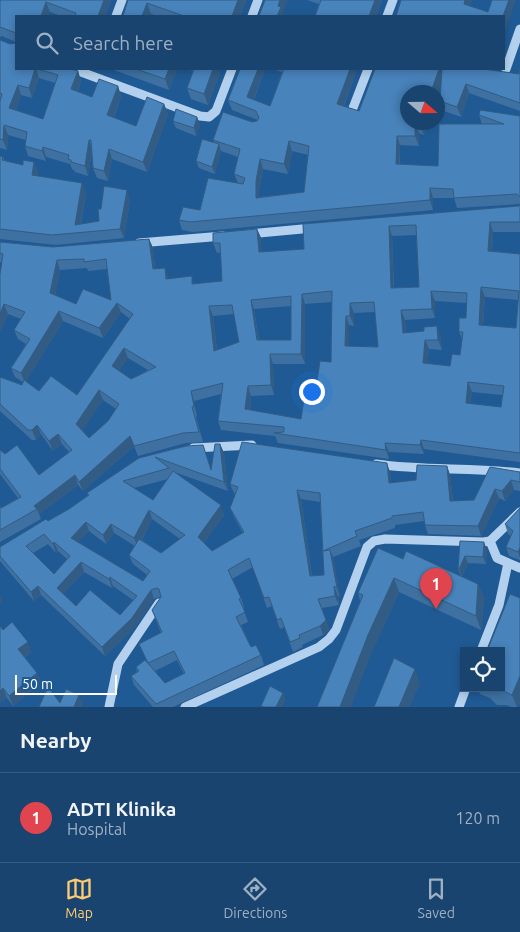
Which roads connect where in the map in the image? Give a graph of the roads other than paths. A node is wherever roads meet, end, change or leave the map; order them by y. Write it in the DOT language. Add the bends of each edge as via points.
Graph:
graph roads {
  1 [pos="122,0"];
  2 [pos="258,0"];
  3 [pos="393,0"];
  4 [pos="116,15"];
  5 [pos="252,15"];
  6 [pos="387,15"];
  7 [pos="520,29"];
  8 [pos="506,69"];
  9 [pos="80,70"];
  10 [pos="232,70"];
  11 [pos="368,70"];
  12 [pos="95,72"];
  13 [pos="353,108"];
  14 [pos="323,227"];
  15 [pos="126,245"];
  16 [pos="265,448"];
  17 [pos="180,451"];
  18 [pos="367,463"];
  19 [pos="520,473"];
  20 [pos="520,512"];
  21 [pos="490,541"];
  22 [pos="508,563"];
  23 [pos="520,568"];
  24 [pos="159,603"];
  25 [pos="482,647"];
  26 [pos="465,692"];
  27 [pos="109,707"];
  28 [pos="185,707"];
  29 [pos="459,707"];
  1 -- 4 [label="street"];
  2 -- 5 [label="street"];
  3 -- 6 [label="street"];
  7 -- 8 [label="street"];
  9 -- 12 [label="street"];
  10 -- 12 [label="street" via="216,114 200,116"];
  11 -- 13 [label="street"];
  14 -- 15 [label="street"];
  16 -- 17 [label="street" via="247,445"];
  18 -- 19 [label="street"];
  20 -- 21 [label="street"];
  21 -- 22 [label="street" via="497,558"];
  21 -- 28 [label="street" via="374,540 367,547 336,630 329,639 319,647"];
  22 -- 23 [label="street"];
  22 -- 25 [label="street" via="498,604"];
  24 -- 27 [label="street" via="118,664"];
  26 -- 29 [label="street"];
}
